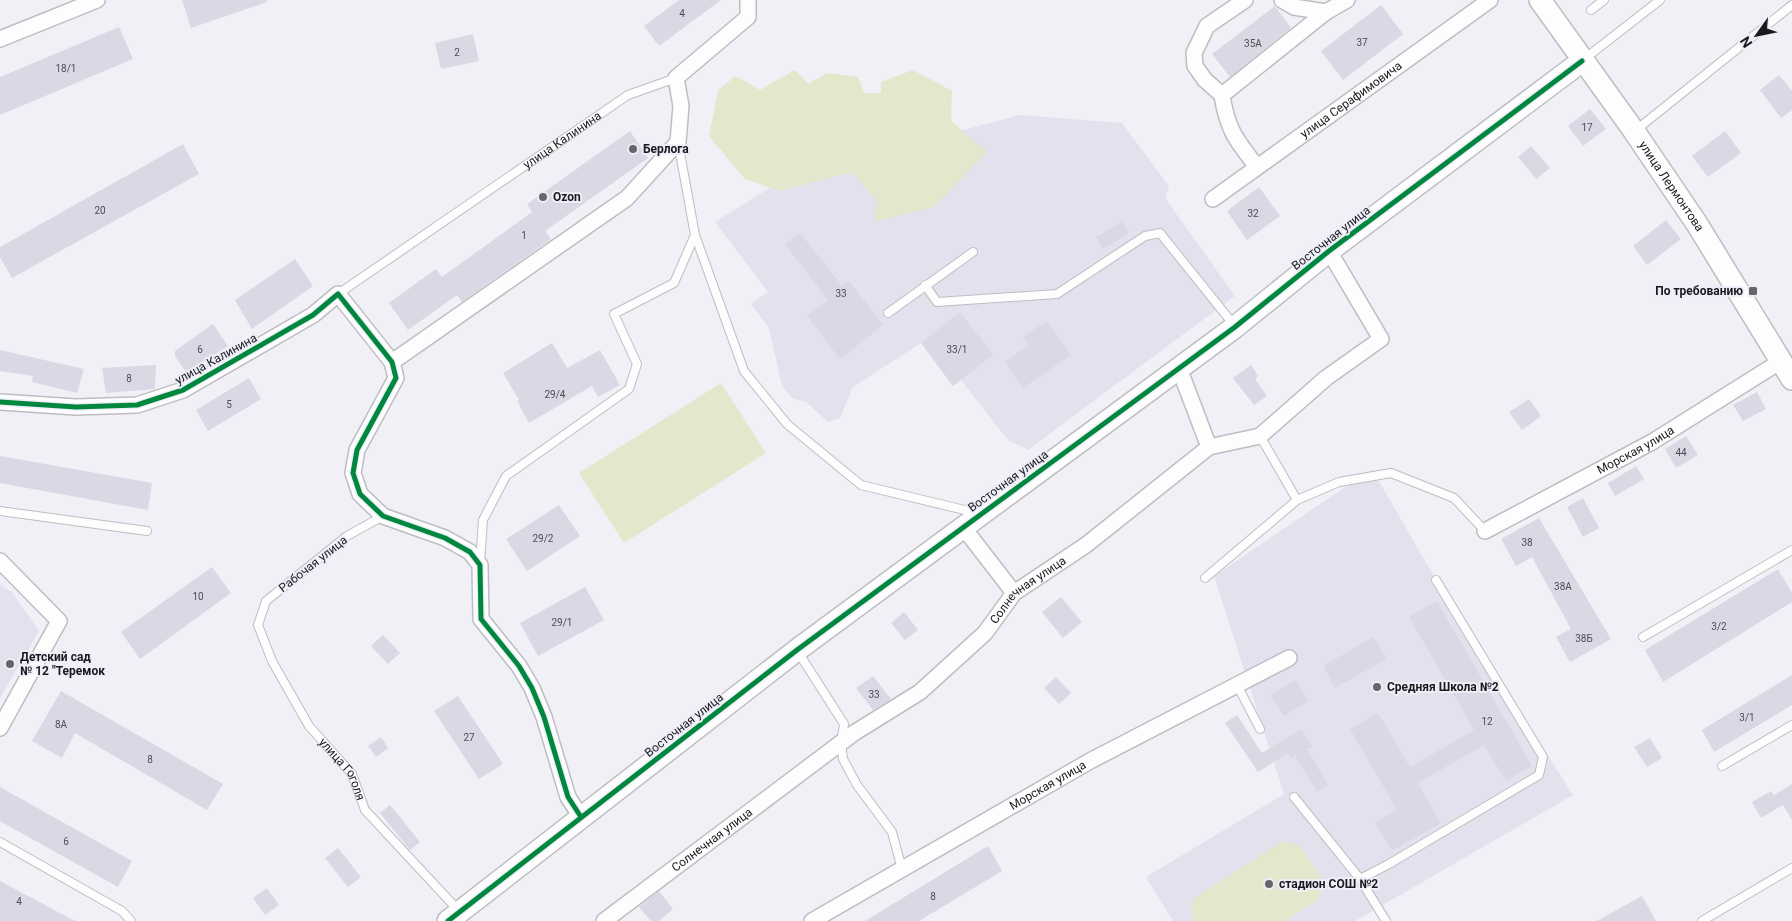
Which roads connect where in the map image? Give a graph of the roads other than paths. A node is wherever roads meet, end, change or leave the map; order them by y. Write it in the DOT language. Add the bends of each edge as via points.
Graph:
graph roads {
  1 [pos="97,0"];
  2 [pos="748,0"];
  3 [pos="1245,0"];
  4 [pos="1282,0"];
  5 [pos="1347,0"];
  6 [pos="1490,0"];
  7 [pos="1540,0"];
  8 [pos="1604,0"];
  9 [pos="1660,0"];
  10 [pos="1792,4"];
  11 [pos="1591,10"];
  12 [pos="1326,12"];
  13 [pos="0,39"];
  14 [pos="1582,61"];
  15 [pos="676,78"];
  16 [pos="1222,95"];
  17 [pos="1634,131"];
  18 [pos="678,142"];
  19 [pos="1257,167"];
  20 [pos="1213,199"];
  21 [pos="695,235"];
  22 [pos="1329,251"];
  23 [pos="973,252"];
  24 [pos="926,285"];
  25 [pos="338,294"];
  26 [pos="888,313"];
  27 [pos="1235,327"];
  28 [pos="1781,361"];
  29 [pos="392,362"];
  30 [pos="1178,368"];
  31 [pos="1792,378"];
  32 [pos="0,402"];
  33 [pos="1260,436"];
  34 [pos="1210,447"];
  35 [pos="1297,500"];
  36 [pos="0,511"];
  37 [pos="980,513"];
  38 [pos="383,516"];
  39 [pos="963,527"];
  40 [pos="146,531"];
  41 [pos="1486,531"];
  42 [pos="1792,550"];
  43 [pos="0,561"];
  44 [pos="480,565"];
  45 [pos="1205,578"];
  46 [pos="1436,580"];
  47 [pos="1014,593"];
  48 [pos="258,625"];
  49 [pos="1643,637"];
  50 [pos="797,650"];
  51 [pos="1289,658"];
  52 [pos="1237,685"];
  53 [pos="1792,724"];
  54 [pos="0,728"];
  55 [pos="1260,729"];
  56 [pos="841,743"];
  57 [pos="1722,766"];
  58 [pos="1294,797"];
  59 [pos="582,817"];
  60 [pos="0,842"];
  61 [pos="1792,868"];
  62 [pos="902,869"];
  63 [pos="1360,879"];
  64 [pos="458,918"];
  65 [pos="131,921"];
  66 [pos="604,921"];
  67 [pos="812,921"];
  68 [pos="1386,921"];
  69 [pos="1702,921"];
  1 -- 13 [label="street"];
  2 -- 15 [label="street" via="748,17"];
  3 -- 16 [label="street" via="1207,26 1194,53 1195,66"];
  4 -- 12 [label="street" via="1294,7"];
  5 -- 12 [label="street"];
  6 -- 19 [label="street, улица Серафимовича"];
  7 -- 14 [label="street, улица Лермонтова"];
  8 -- 11 [label="lane"];
  9 -- 14 [label="lane, Восточная улица"];
  10 -- 17 [label="lane"];
  12 -- 16 [label="street"];
  14 -- 17 [label="street, улица Лермонтова"];
  14 -- 22 [label="street, Восточная улица"];
  15 -- 18 [label="street" via="681,106"];
  15 -- 25 [label="lane, улица Калинина" via="628,95"];
  16 -- 19 [label="street" via="1232,135"];
  17 -- 28 [label="street, улица Лермонтова" via="1697,224"];
  18 -- 21 [label="lane"];
  18 -- 29 [label="street" via="627,198"];
  19 -- 20 [label="street, улица Серафимовича"];
  21 -- 37 [label="lane" via="744,371 787,424 861,484"];
  21 -- 44 [label="lane" via="674,283 614,314 637,364 629,389 506,476 484,520"];
  22 -- 27 [label="street, Восточная улица"];
  22 -- 33 [label="street, Солнечная улица" via="1381,339 1326,378"];
  23 -- 24 [label="lane"];
  24 -- 26 [label="lane"];
  24 -- 27 [label="lane" via="937,302 1057,294 1145,236 1160,233"];
  25 -- 29 [label="street"];
  25 -- 32 [label="street, улица Калинина" via="313,315 183,390 137,405 76,407"];
  27 -- 30 [label="street, Восточная улица"];
  28 -- 31 [label="street, улица Лермонтова"];
  28 -- 41 [label="street, Морская улица" via="1652,442"];
  29 -- 38 [label="street" via="396,378 357,450 353,473 360,494"];
  30 -- 34 [label="street"];
  30 -- 37 [label="street, Восточная улица"];
  33 -- 34 [label="street, Солнечная улица"];
  33 -- 35 [label="lane"];
  34 -- 47 [label="street, Солнечная улица" via="1086,545"];
  35 -- 41 [label="lane" via="1339,482 1391,473 1454,498"];
  35 -- 45 [label="lane"];
  36 -- 40 [label="lane"];
  37 -- 39 [label="street, Восточная улица"];
  38 -- 44 [label="street" via="446,538 470,552"];
  38 -- 48 [label="lane, Рабочая улица" via="347,536 266,601"];
  39 -- 47 [label="street"];
  39 -- 50 [label="street, Восточная улица"];
  42 -- 49 [label="lane"];
  43 -- 54 [label="street" via="59,621"];
  44 -- 59 [label="street" via="481,619 520,666 532,688 568,797"];
  46 -- 63 [label="lane" via="1543,757 1539,776"];
  47 -- 56 [label="street, Солнечная улица" via="985,633 920,692"];
  48 -- 64 [label="lane, улица Гоголя" via="272,661 309,726 352,774 365,810"];
  50 -- 56 [label="lane" via="844,724"];
  50 -- 59 [label="street, Восточная улица"];
  51 -- 52 [label="street, Морская улица"];
  52 -- 55 [label="lane"];
  52 -- 62 [label="street, Морская улица" via="1090,761"];
  53 -- 57 [label="lane"];
  56 -- 62 [label="lane" via="843,760 857,785 892,832"];
  56 -- 66 [label="street, Солнечная улица"];
  58 -- 63 [label="lane"];
  59 -- 64 [label="street, Восточная улица"];
  60 -- 65 [label="lane" via="122,911"];
  61 -- 69 [label="lane"];
  62 -- 67 [label="street, Морская улица"];
  63 -- 68 [label="lane"];
}
